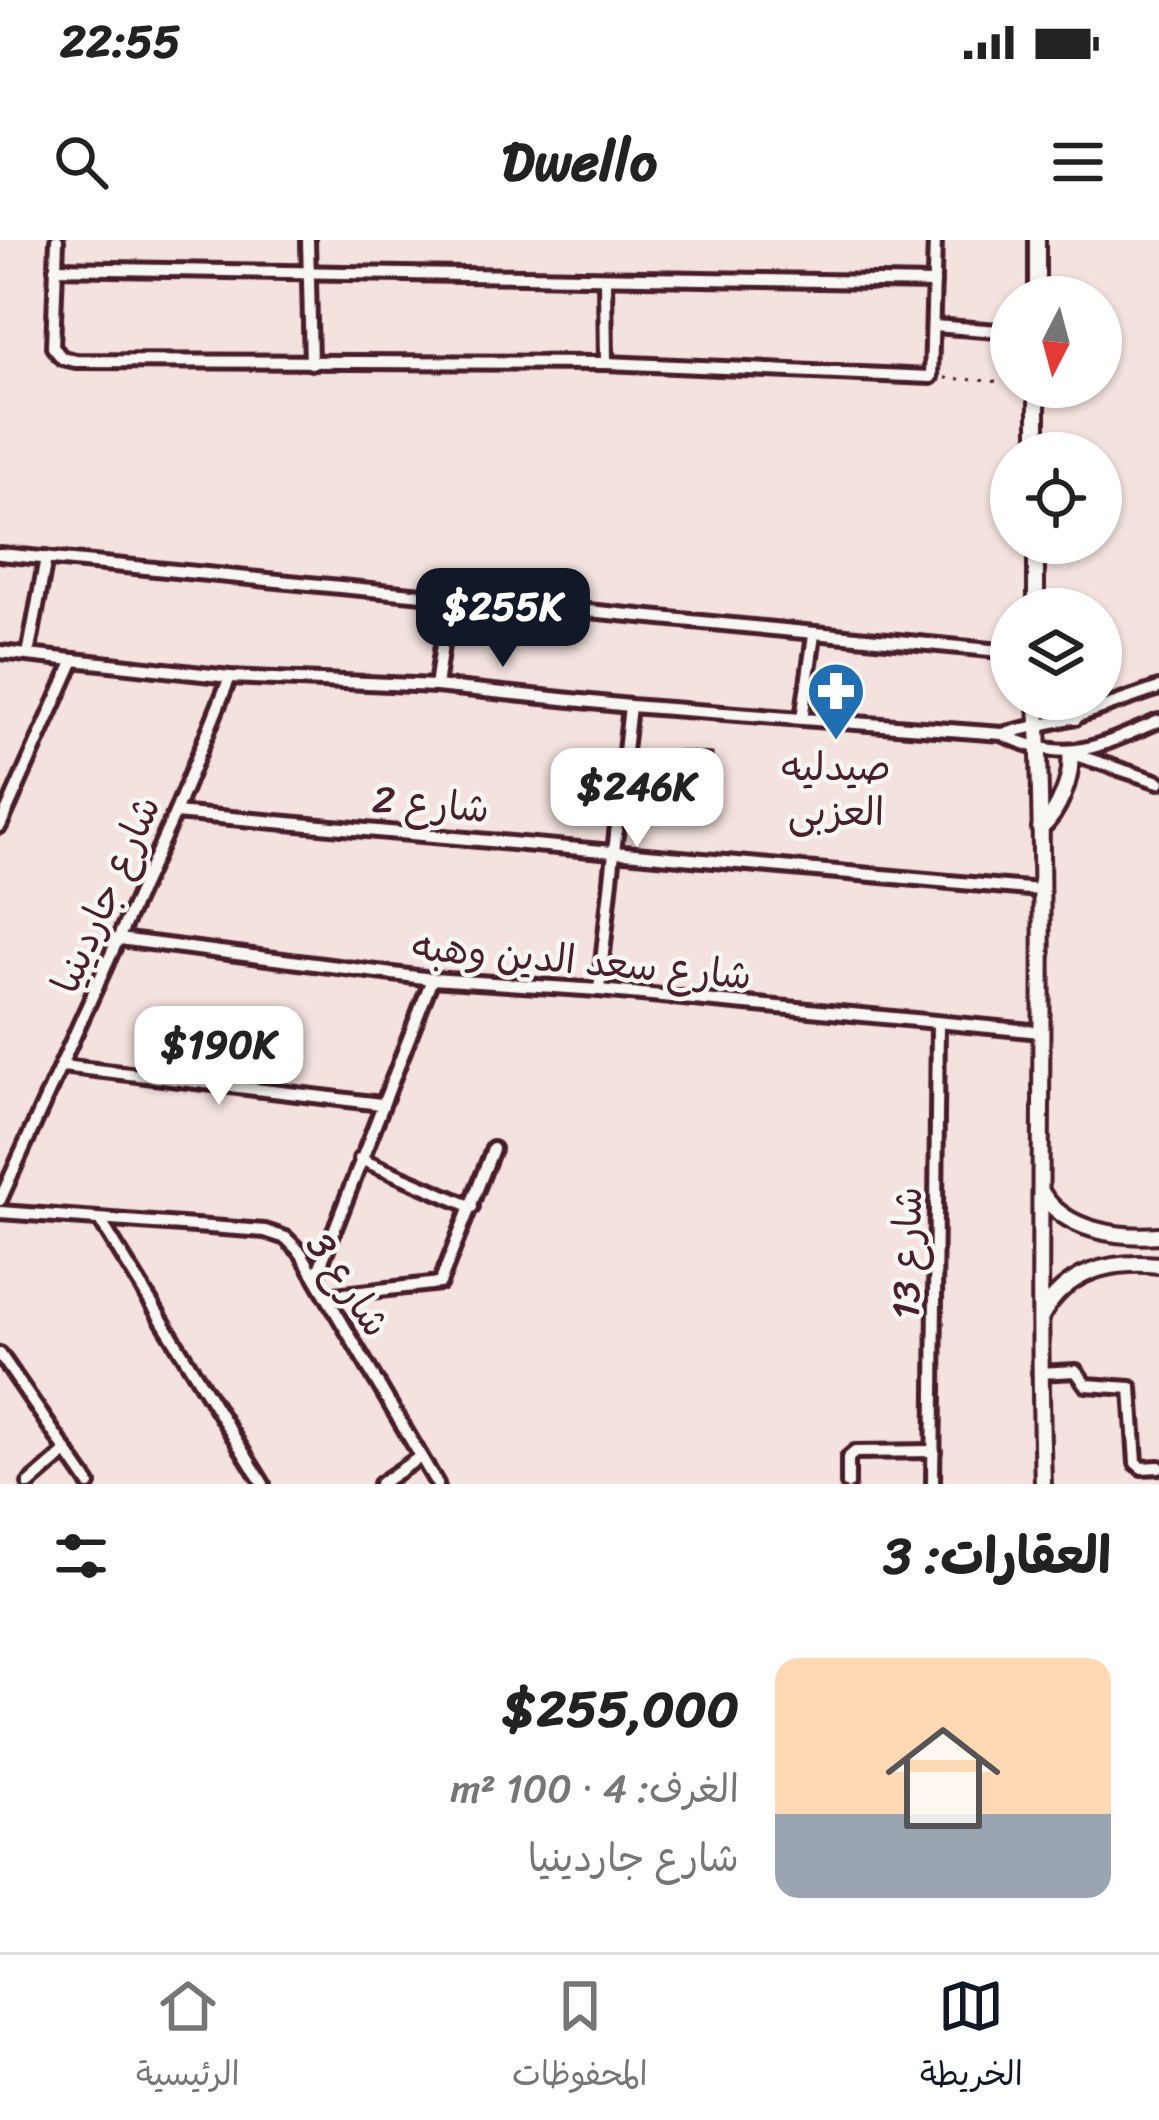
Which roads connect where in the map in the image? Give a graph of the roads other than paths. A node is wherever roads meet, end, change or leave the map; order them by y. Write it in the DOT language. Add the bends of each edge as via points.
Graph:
graph roads {
  1 [pos="57,240"];
  2 [pos="308,240"];
  3 [pos="934,240"];
  4 [pos="1037,240"];
  5 [pos="56,268"];
  6 [pos="309,274"];
  7 [pos="1037,276"];
  8 [pos="605,279"];
  9 [pos="934,283"];
  10 [pos="934,326"];
  11 [pos="990,330"];
  12 [pos="310,363"];
  13 [pos="606,363"];
  14 [pos="0,554"];
  15 [pos="46,558"];
  16 [pos="448,597"];
  17 [pos="814,634"];
  18 [pos="990,650"];
  19 [pos="0,652"];
  20 [pos="28,655"];
  21 [pos="74,660"];
  22 [pos="230,676"];
  23 [pos="436,686"];
  24 [pos="1159,688"];
  25 [pos="1122,701"];
  26 [pos="630,706"];
  27 [pos="802,718"];
  28 [pos="1038,720"];
  29 [pos="1063,720"];
  30 [pos="1159,721"];
  31 [pos="1038,726"];
  32 [pos="1002,734"];
  33 [pos="1039,746"];
  34 [pos="1070,753"];
  35 [pos="1159,782"];
  36 [pos="175,813"];
  37 [pos="0,826"];
  38 [pos="1040,829"];
  39 [pos="614,852"];
  40 [pos="1040,890"];
  41 [pos="119,939"];
  42 [pos="432,979"];
  43 [pos="599,990"];
  44 [pos="938,1023"];
  45 [pos="1041,1032"];
  46 [pos="62,1066"];
  47 [pos="381,1104"];
  48 [pos="493,1149"];
  49 [pos="360,1159"];
  50 [pos="0,1163"];
  51 [pos="14,1168"];
  52 [pos="1040,1188"];
  53 [pos="0,1199"];
  54 [pos="472,1207"];
  55 [pos="0,1212"];
  56 [pos="100,1220"];
  57 [pos="1159,1235"];
  58 [pos="1159,1265"];
  59 [pos="316,1277"];
  60 [pos="327,1296"];
  61 [pos="1038,1324"];
  62 [pos="0,1354"];
  63 [pos="1040,1373"];
  64 [pos="67,1451"];
  65 [pos="934,1451"];
  66 [pos="420,1457"];
  67 [pos="1159,1467"];
  68 [pos="29,1484"];
  69 [pos="88,1484"];
  70 [pos="263,1484"];
  71 [pos="380,1484"];
  72 [pos="436,1484"];
  73 [pos="848,1484"];
  74 [pos="933,1484"];
  75 [pos="1043,1484"];
  1 -- 5 [label="street"];
  2 -- 6 [label="street"];
  3 -- 9 [label="street"];
  4 -- 7 [label="street"];
  5 -- 6 [label="street"];
  5 -- 12 [label="street" via="53,346 62,358"];
  6 -- 8 [label="street"];
  6 -- 12 [label="street"];
  8 -- 9 [label="street"];
  8 -- 13 [label="street"];
  9 -- 10 [label="street"];
  10 -- 11 [label="street"];
  10 -- 13 [label="street" via="931,377"];
  12 -- 13 [label="street"];
  14 -- 15 [label="street"];
  15 -- 16 [label="street"];
  15 -- 20 [label="street"];
  16 -- 17 [label="street"];
  16 -- 23 [label="street"];
  17 -- 18 [label="street"];
  17 -- 27 [label="street"];
  19 -- 20 [label="street"];
  20 -- 21 [label="street"];
  21 -- 22 [label="street"];
  21 -- 37 [label="street"];
  22 -- 23 [label="street"];
  22 -- 36 [label="street, شارع جاردينيا"];
  23 -- 26 [label="street"];
  24 -- 25 [label="street"];
  26 -- 27 [label="street"];
  26 -- 39 [label="street"];
  27 -- 32 [label="street"];
  28 -- 31 [label="street"];
  29 -- 31 [label="street"];
  30 -- 34 [label="street"];
  31 -- 32 [label="street"];
  31 -- 33 [label="street"];
  32 -- 33 [label="street"];
  33 -- 34 [label="street"];
  33 -- 38 [label="street"];
  34 -- 35 [label="street"];
  34 -- 38 [label="street" via="1069,774"];
  36 -- 39 [label="street, شارع 2"];
  36 -- 41 [label="street, شارع جاردينيا"];
  38 -- 40 [label="street"];
  39 -- 40 [label="street, شارع 2"];
  39 -- 43 [label="street"];
  40 -- 45 [label="street"];
  41 -- 42 [label="street, شارع سعد الدين وهبه"];
  41 -- 46 [label="street, شارع جاردينيا"];
  42 -- 43 [label="street, شارع سعد الدين وهبه"];
  42 -- 47 [label="street"];
  43 -- 44 [label="street, شارع سعد الدين وهبه"];
  44 -- 45 [label="street, شارع سعد الدين وهبه"];
  44 -- 65 [label="street, شارع 13"];
  45 -- 52 [label="street"];
  46 -- 47 [label="street"];
  46 -- 51 [label="street, شارع جاردينيا"];
  47 -- 49 [label="street"];
  48 -- 54 [label="street"];
  49 -- 54 [label="street"];
  49 -- 59 [label="street"];
  50 -- 51 [label="street"];
  51 -- 53 [label="street, شارع جاردينيا"];
  52 -- 57 [label="street" via="1081,1225"];
  52 -- 61 [label="street"];
  54 -- 60 [label="street" via="440,1283"];
  55 -- 56 [label="street, شارع 3"];
  56 -- 59 [label="street, شارع 3" via="276,1234"];
  56 -- 70 [label="street"];
  58 -- 61 [label="street" via="1083,1274 1051,1300"];
  59 -- 60 [label="street, شارع 3"];
  60 -- 66 [label="street, شارع 3"];
  61 -- 63 [label="street"];
  62 -- 64 [label="street"];
  63 -- 67 [label="street" via="1078,1372 1084,1385 1131,1388 1136,1462"];
  63 -- 75 [label="street"];
  64 -- 68 [label="street"];
  64 -- 69 [label="street"];
  65 -- 73 [label="street" via="854,1452"];
  65 -- 74 [label="street, شارع 13"];
  66 -- 71 [label="street"];
  66 -- 72 [label="street, شارع 3"];
}
